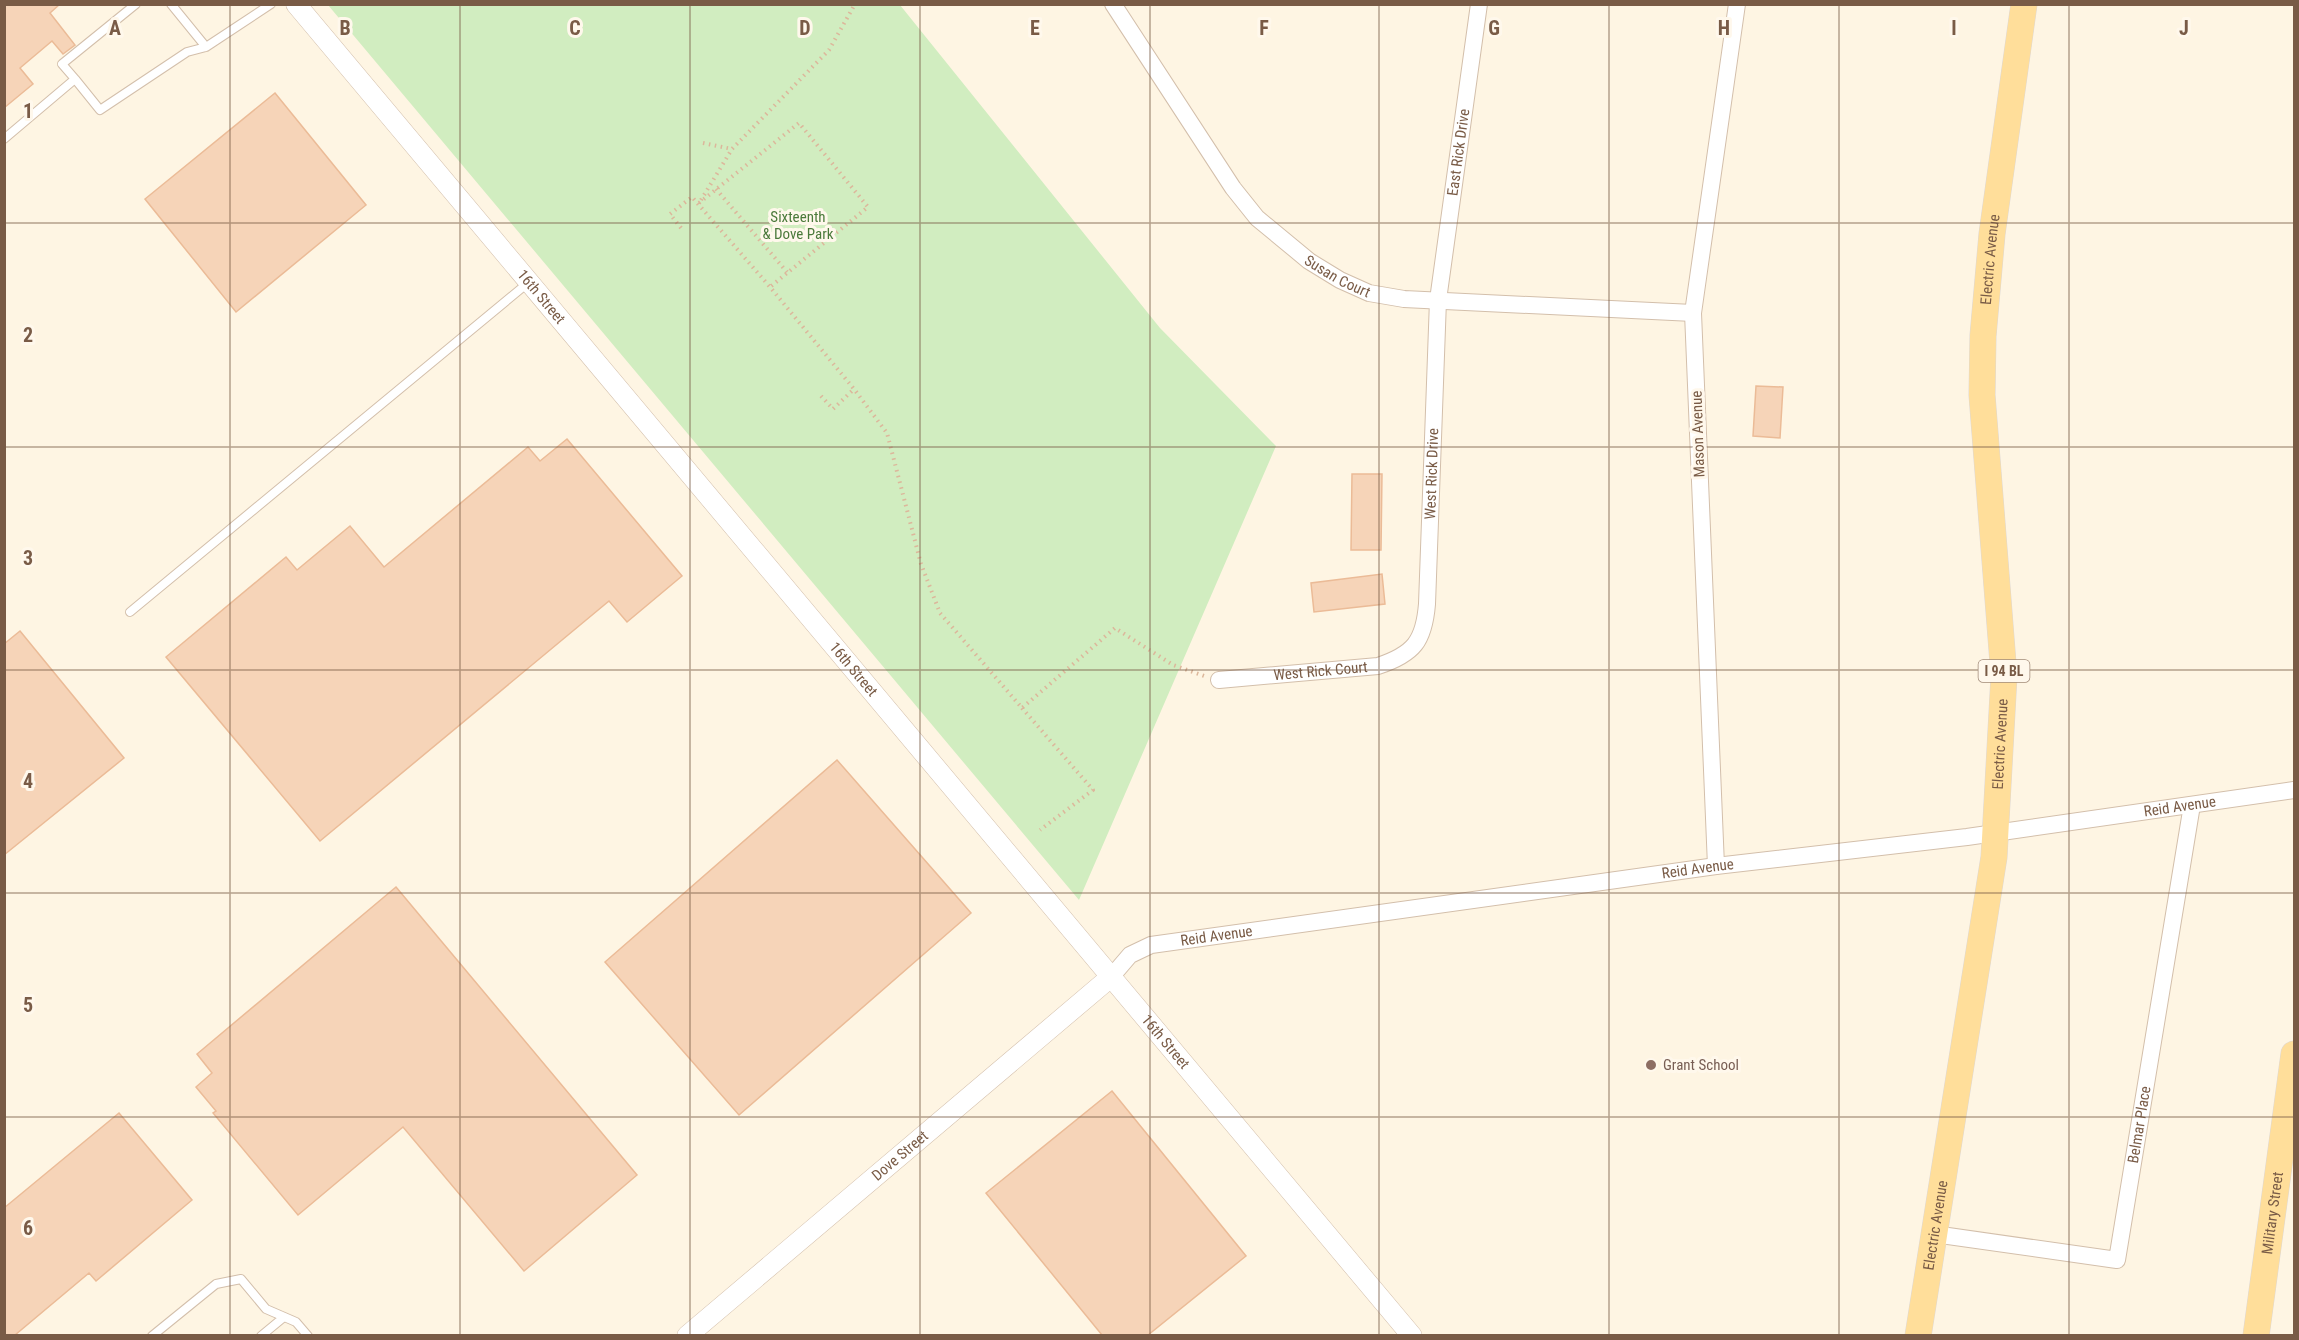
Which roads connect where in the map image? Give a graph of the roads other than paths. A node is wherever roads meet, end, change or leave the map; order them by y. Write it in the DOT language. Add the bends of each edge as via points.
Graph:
graph roads {
  1 [pos="136,4"];
  2 [pos="171,4"];
  3 [pos="271,4"];
  4 [pos="1113,4"];
  5 [pos="1479,4"];
  6 [pos="1737,4"];
  7 [pos="2024,4"];
  8 [pos="299,5"];
  9 [pos="206,47"];
  10 [pos="75,79"];
  11 [pos="4,139"];
  12 [pos="529,282"];
  13 [pos="1438,300"];
  14 [pos="1693,313"];
  15 [pos="130,612"];
  16 [pos="1416,645"];
  17 [pos="1219,680"];
  18 [pos="2295,790"];
  19 [pos="2192,805"];
  20 [pos="1995,831"];
  21 [pos="1716,866"];
  22 [pos="1112,976"];
  23 [pos="2295,1054"];
  24 [pos="1934,1234"];
  25 [pos="284,1317"];
  26 [pos="152,1335"];
  27 [pos="261,1335"];
  28 [pos="309,1335"];
  29 [pos="687,1335"];
  30 [pos="1412,1335"];
  31 [pos="1918,1335"];
  32 [pos="2256,1335"];
  1 -- 10 [label="lane" via="62,64"];
  2 -- 9 [label="lane"];
  3 -- 9 [label="lane"];
  4 -- 13 [label="street, Susan Court" via="1233,188 1283,242 1332,276 1369,293"];
  5 -- 13 [label="street, East Rick Drive"];
  6 -- 14 [label="street, Mason Avenue"];
  7 -- 20 [label="main road, Electric Avenue / I 94 BL" via="1992,234 1983,336 1982,395 2004,676"];
  8 -- 12 [label="street, 16th Street"];
  9 -- 10 [label="lane" via="187,52 100,110"];
  10 -- 11 [label="lane"];
  12 -- 15 [label="lane"];
  12 -- 22 [label="street, 16th Street"];
  13 -- 14 [label="street, Susan Court"];
  13 -- 16 [label="street, West Rick Drive" via="1427,604"];
  14 -- 21 [label="street, Mason Avenue"];
  16 -- 17 [label="street, West Rick Court" via="1378,666"];
  18 -- 19 [label="street, Reid Avenue"];
  19 -- 20 [label="street, Reid Avenue"];
  19 -- 24 [label="street, Belmar Place" via="2117,1260"];
  20 -- 21 [label="street, Reid Avenue"];
  20 -- 24 [label="main road, Electric Avenue / I 94 BL"];
  21 -- 22 [label="street, Reid Avenue" via="1151,945 1130,955"];
  22 -- 29 [label="street, Dove Street"];
  22 -- 30 [label="street, 16th Street"];
  23 -- 32 [label="main road, Military Street"];
  24 -- 31 [label="main road, Electric Avenue / I 94 BL"];
  25 -- 26 [label="lane" via="266,1309 241,1279 216,1284"];
  25 -- 27 [label="lane"];
  25 -- 28 [label="lane" via="297,1322"];
}
